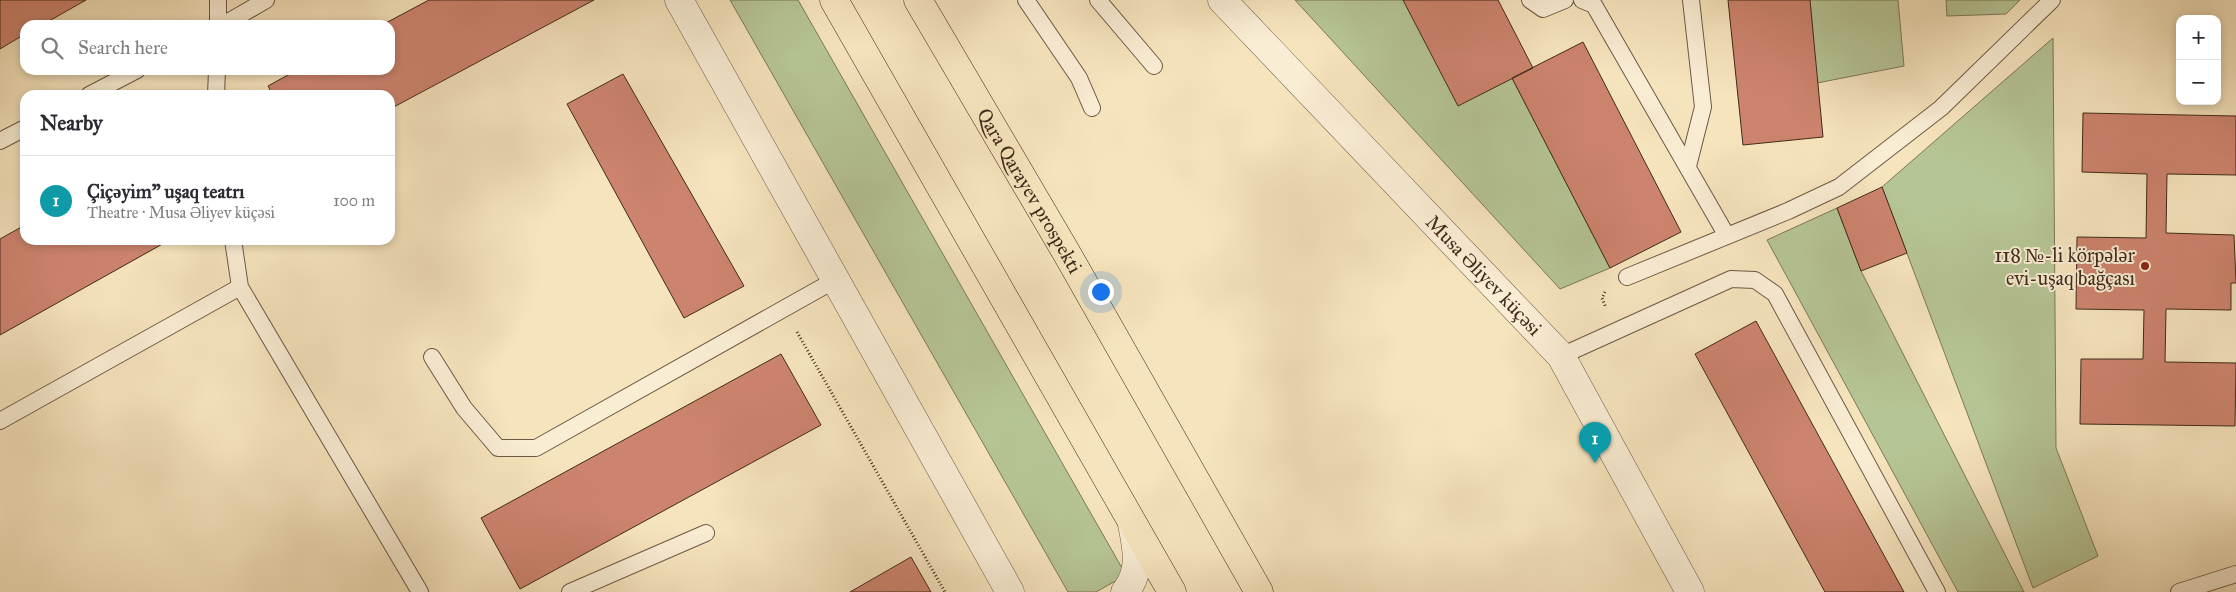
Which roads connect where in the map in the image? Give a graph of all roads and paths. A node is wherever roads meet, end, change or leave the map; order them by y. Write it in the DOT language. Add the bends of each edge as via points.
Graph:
graph roads {
  1 [pos="218,0"];
  2 [pos="266,0"];
  3 [pos="679,0"];
  4 [pos="834,0"];
  5 [pos="918,0"];
  6 [pos="1026,0"];
  7 [pos="1098,0"];
  8 [pos="1222,0"];
  9 [pos="1530,0"];
  10 [pos="1565,0"];
  11 [pos="1582,0"];
  12 [pos="1691,0"];
  13 [pos="2052,0"];
  14 [pos="218,20"];
  15 [pos="232,20"];
  16 [pos="1154,66"];
  17 [pos="127,75"];
  18 [pos="217,75"];
  19 [pos="99,90"];
  20 [pos="216,90"];
  21 [pos="1092,108"];
  22 [pos="20,131"];
  23 [pos="0,141"];
  24 [pos="1688,166"];
  25 [pos="1727,236"];
  26 [pos="234,245"];
  27 [pos="1627,276"];
  28 [pos="836,280"];
  29 [pos="240,287"];
  30 [pos="784,309"];
  31 [pos="1561,356"];
  32 [pos="432,357"];
  33 [pos="0,422"];
  34 [pos="1132,524"];
  35 [pos="706,533"];
  36 [pos="2236,574"];
  37 [pos="420,592"];
  38 [pos="570,592"];
  39 [pos="945,592"];
  40 [pos="1010,592"];
  41 [pos="1125,592"];
  42 [pos="1172,592"];
  43 [pos="1259,592"];
  44 [pos="1690,592"];
  45 [pos="1937,592"];
  46 [pos="2179,592"];
  1 -- 14 [label="lane"];
  2 -- 15 [label="lane"];
  3 -- 28 [label="street"];
  4 -- 34 [label="main road"];
  5 -- 43 [label="main road, Qara Qarayev prospekti"];
  6 -- 21 [label="lane" via="1079,78"];
  7 -- 16 [label="lane"];
  8 -- 31 [label="street, Musa Əliyev küçəsi"];
  9 -- 10 [label="lane" via="1543,9"];
  11 -- 24 [label="lane" via="1594,6"];
  12 -- 24 [label="lane" via="1703,107"];
  13 -- 25 [label="lane" via="1941,108 1838,187"];
  17 -- 19 [label="lane"];
  18 -- 20 [label="lane"];
  22 -- 23 [label="lane"];
  24 -- 25 [label="lane"];
  25 -- 27 [label="lane"];
  26 -- 29 [label="lane"];
  28 -- 30 [label="lane"];
  28 -- 40 [label="street"];
  29 -- 33 [label="lane"];
  29 -- 37 [label="lane"];
  30 -- 32 [label="lane" via="536,448 498,448 464,408"];
  30 -- 39 [label="path"];
  31 -- 44 [label="street, Musa Əliyev küçəsi"];
  31 -- 45 [label="lane" via="1732,279 1755,280 1775,294"];
  34 -- 41 [label="street" via="1138,555 1134,580"];
  34 -- 42 [label="main road"];
  35 -- 38 [label="lane"];
  36 -- 46 [label="lane"];
}
